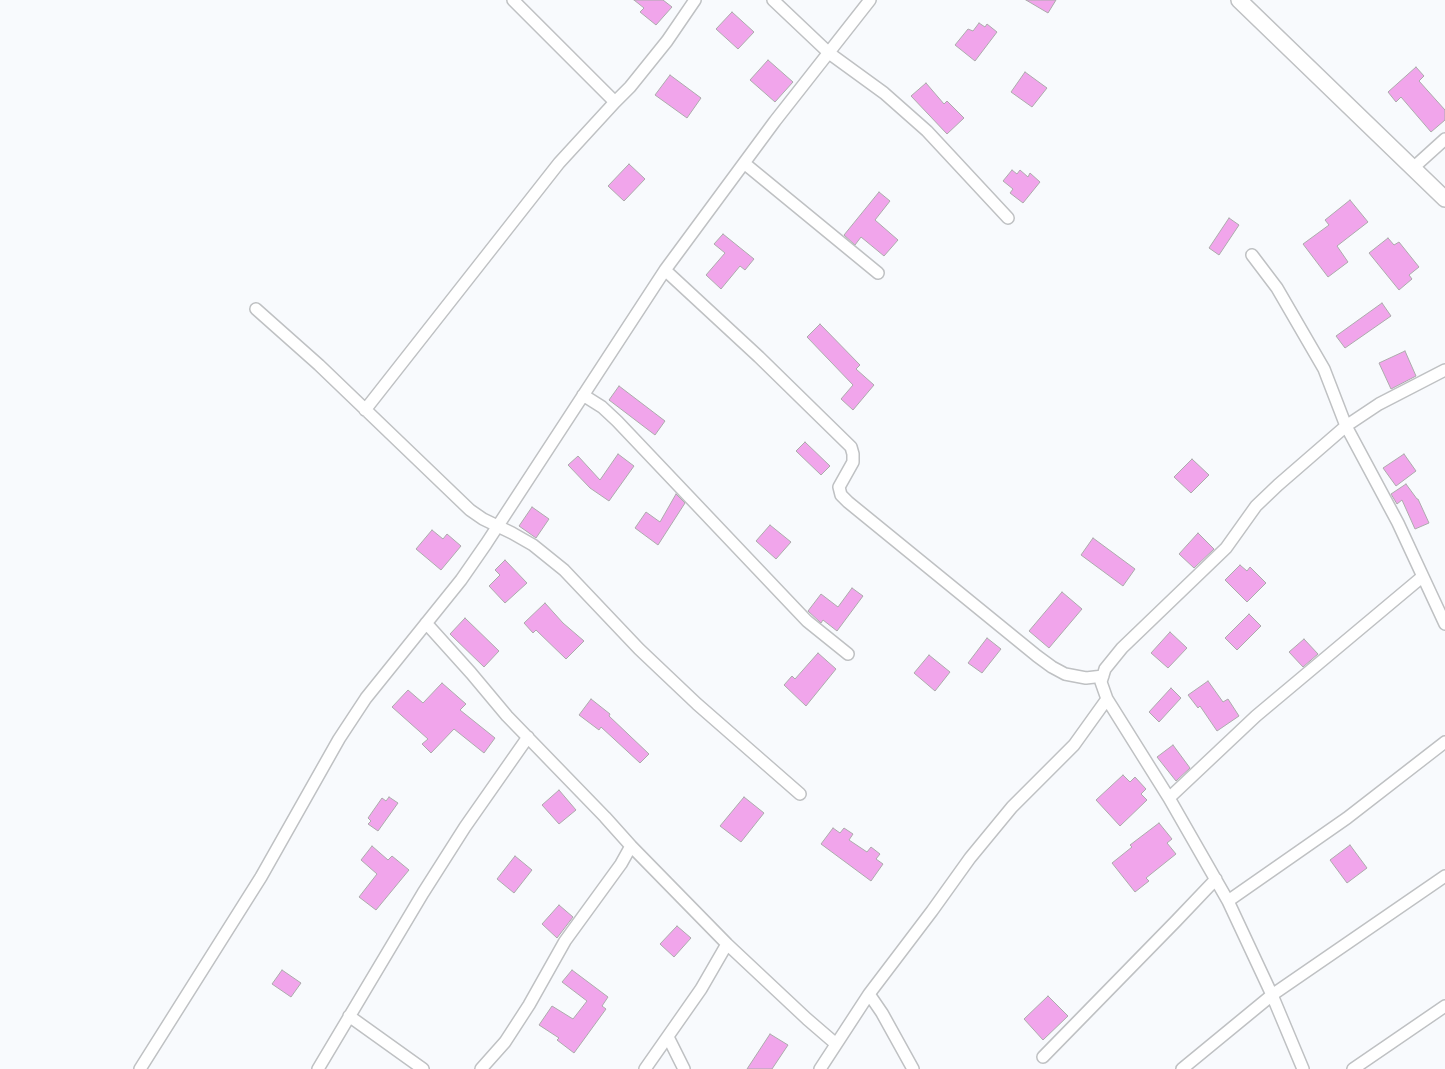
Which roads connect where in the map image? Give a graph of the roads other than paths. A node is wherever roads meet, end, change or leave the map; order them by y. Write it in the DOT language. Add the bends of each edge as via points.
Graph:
graph roads {
  1 [pos="513,0"];
  2 [pos="694,0"];
  3 [pos="773,0"];
  4 [pos="870,0"];
  5 [pos="1239,0"];
  6 [pos="829,53"];
  7 [pos="615,102"];
  8 [pos="1445,139"];
  9 [pos="744,163"];
  10 [pos="1414,168"];
  11 [pos="1445,199"];
  12 [pos="1008,218"];
  13 [pos="1252,255"];
  14 [pos="665,270"];
  15 [pos="878,273"];
  16 [pos="256,309"];
  17 [pos="1445,370"];
  18 [pos="583,395"];
  19 [pos="365,410"];
  20 [pos="1346,426"];
  21 [pos="498,526"];
  22 [pos="1422,577"];
  23 [pos="426,623"];
  24 [pos="1445,624"];
  25 [pos="848,654"];
  26 [pos="1103,676"];
  27 [pos="1108,699"];
  28 [pos="528,737"];
  29 [pos="1445,742"];
  30 [pos="800,794"];
  31 [pos="1169,798"];
  32 [pos="630,846"];
  33 [pos="1445,876"];
  34 [pos="1216,879"];
  35 [pos="1228,900"];
  36 [pos="727,944"];
  37 [pos="869,994"];
  38 [pos="1272,995"];
  39 [pos="1445,1006"];
  40 [pos="349,1016"];
  41 [pos="668,1037"];
  42 [pos="836,1044"];
  43 [pos="1043,1057"];
  44 [pos="140,1069"];
  45 [pos="318,1069"];
  46 [pos="423,1069"];
  47 [pos="481,1069"];
  48 [pos="645,1069"];
  49 [pos="684,1069"];
  50 [pos="820,1069"];
  51 [pos="913,1069"];
  52 [pos="1182,1069"];
  53 [pos="1303,1069"];
  54 [pos="1353,1069"];
  1 -- 7 [label="street"];
  2 -- 7 [label="street" via="630,88"];
  3 -- 6 [label="street"];
  4 -- 6 [label="street"];
  5 -- 10 [label="main road"];
  6 -- 9 [label="street"];
  6 -- 12 [label="street" via="884,93 927,131"];
  7 -- 19 [label="street" via="560,163"];
  8 -- 10 [label="street"];
  9 -- 14 [label="street"];
  9 -- 15 [label="street"];
  10 -- 11 [label="main road"];
  13 -- 20 [label="street" via="1276,288 1324,369"];
  14 -- 18 [label="street"];
  14 -- 26 [label="street" via="851,447 853,462 840,487 841,495 848,502 1044,662 1066,674 1086,678"];
  16 -- 19 [label="street"];
  17 -- 20 [label="street" via="1379,404"];
  18 -- 21 [label="street"];
  18 -- 25 [label="street" via="617,421 807,621"];
  19 -- 21 [label="street" via="470,510"];
  20 -- 22 [label="street" via="1398,523"];
  20 -- 26 [label="street" via="1256,506 1226,548 1122,648"];
  21 -- 23 [label="street"];
  21 -- 30 [label="street" via="533,545 564,570 684,692"];
  22 -- 24 [label="street"];
  22 -- 31 [label="street" via="1256,716"];
  23 -- 28 [label="street"];
  23 -- 44 [label="street" via="366,698 339,739 261,878"];
  26 -- 27 [label="street" via="1101,682"];
  27 -- 31 [label="street"];
  27 -- 37 [label="street" via="1074,745 1012,807 970,858"];
  28 -- 32 [label="street"];
  28 -- 40 [label="street" via="465,827"];
  29 -- 35 [label="street" via="1347,818"];
  31 -- 34 [label="street"];
  32 -- 36 [label="street"];
  32 -- 47 [label="street" via="621,864 565,941 505,1042"];
  33 -- 38 [label="street"];
  34 -- 35 [label="street"];
  34 -- 43 [label="street"];
  35 -- 38 [label="street"];
  36 -- 41 [label="street"];
  36 -- 42 [label="street"];
  37 -- 42 [label="street"];
  37 -- 51 [label="street"];
  38 -- 52 [label="street"];
  38 -- 53 [label="street"];
  39 -- 54 [label="street"];
  40 -- 45 [label="street"];
  40 -- 46 [label="street"];
  41 -- 48 [label="street"];
  41 -- 49 [label="street"];
  42 -- 50 [label="street"];
}
